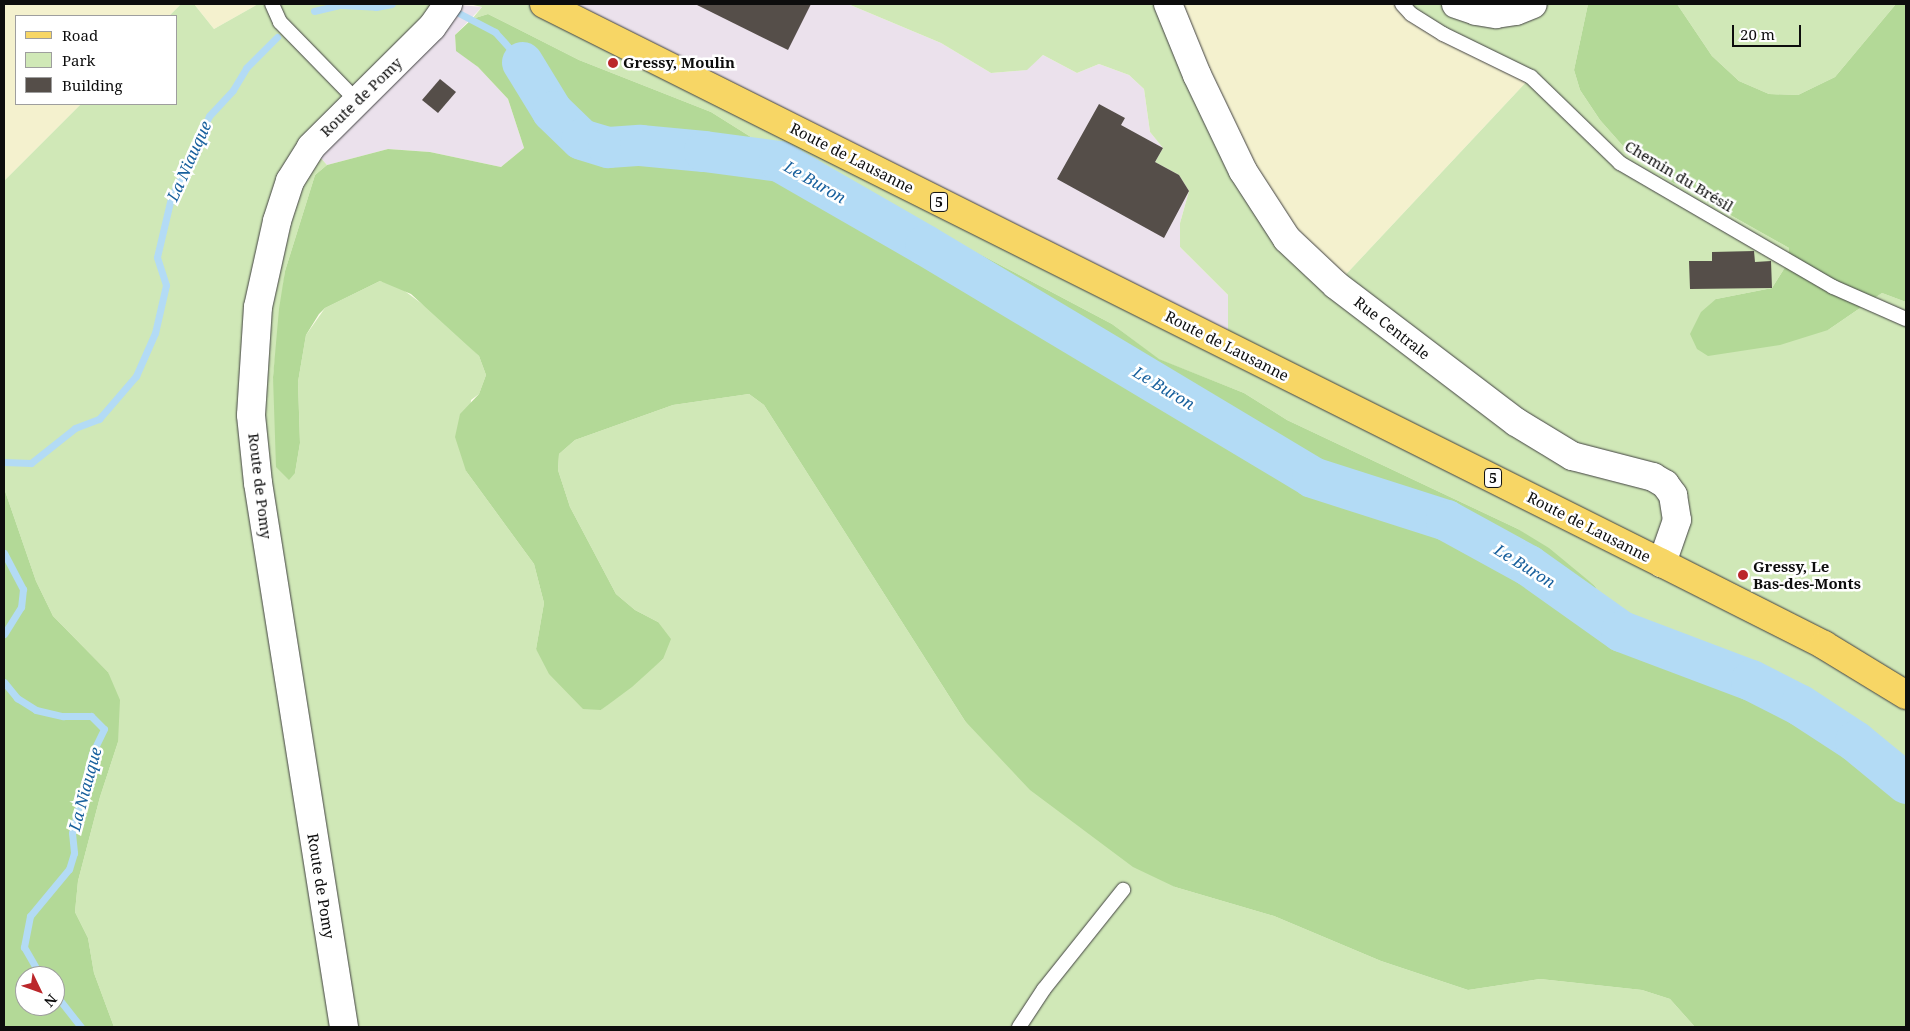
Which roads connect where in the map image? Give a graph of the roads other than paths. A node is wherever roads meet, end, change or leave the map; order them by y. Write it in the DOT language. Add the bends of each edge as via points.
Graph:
graph roads {
  1 [pos="272,4"];
  2 [pos="448,4"];
  3 [pos="544,4"];
  4 [pos="1168,4"];
  5 [pos="1402,4"];
  6 [pos="1456,4"];
  7 [pos="1532,4"];
  8 [pos="356,100"];
  9 [pos="1906,319"];
  10 [pos="1662,563"];
  11 [pos="1906,695"];
  12 [pos="1123,890"];
  13 [pos="344,1027"];
  14 [pos="1019,1027"];
  1 -- 8 [label="lane" via="280,22"];
  2 -- 8 [label="street, Route de Pomy" via="432,27"];
  3 -- 10 [label="main road, Route de Lausanne / 5"];
  4 -- 10 [label="street, Rue Centrale" via="1197,75 1243,171 1287,239 1336,285 1530,431 1572,456 1652,477 1665,484 1673,495 1676,520"];
  5 -- 9 [label="lane, Chemin du Brésil" via="1411,14 1443,34 1531,77 1620,163 1650,182 1833,287"];
  6 -- 7 [label="street" via="1496,14"];
  8 -- 13 [label="street, Route de Pomy" via="311,147 290,181 277,221 258,307 251,415 258,483"];
  10 -- 11 [label="main road, Route de Lausanne / 5" via="1824,645"];
  12 -- 14 [label="lane" via="1044,989"];
}
